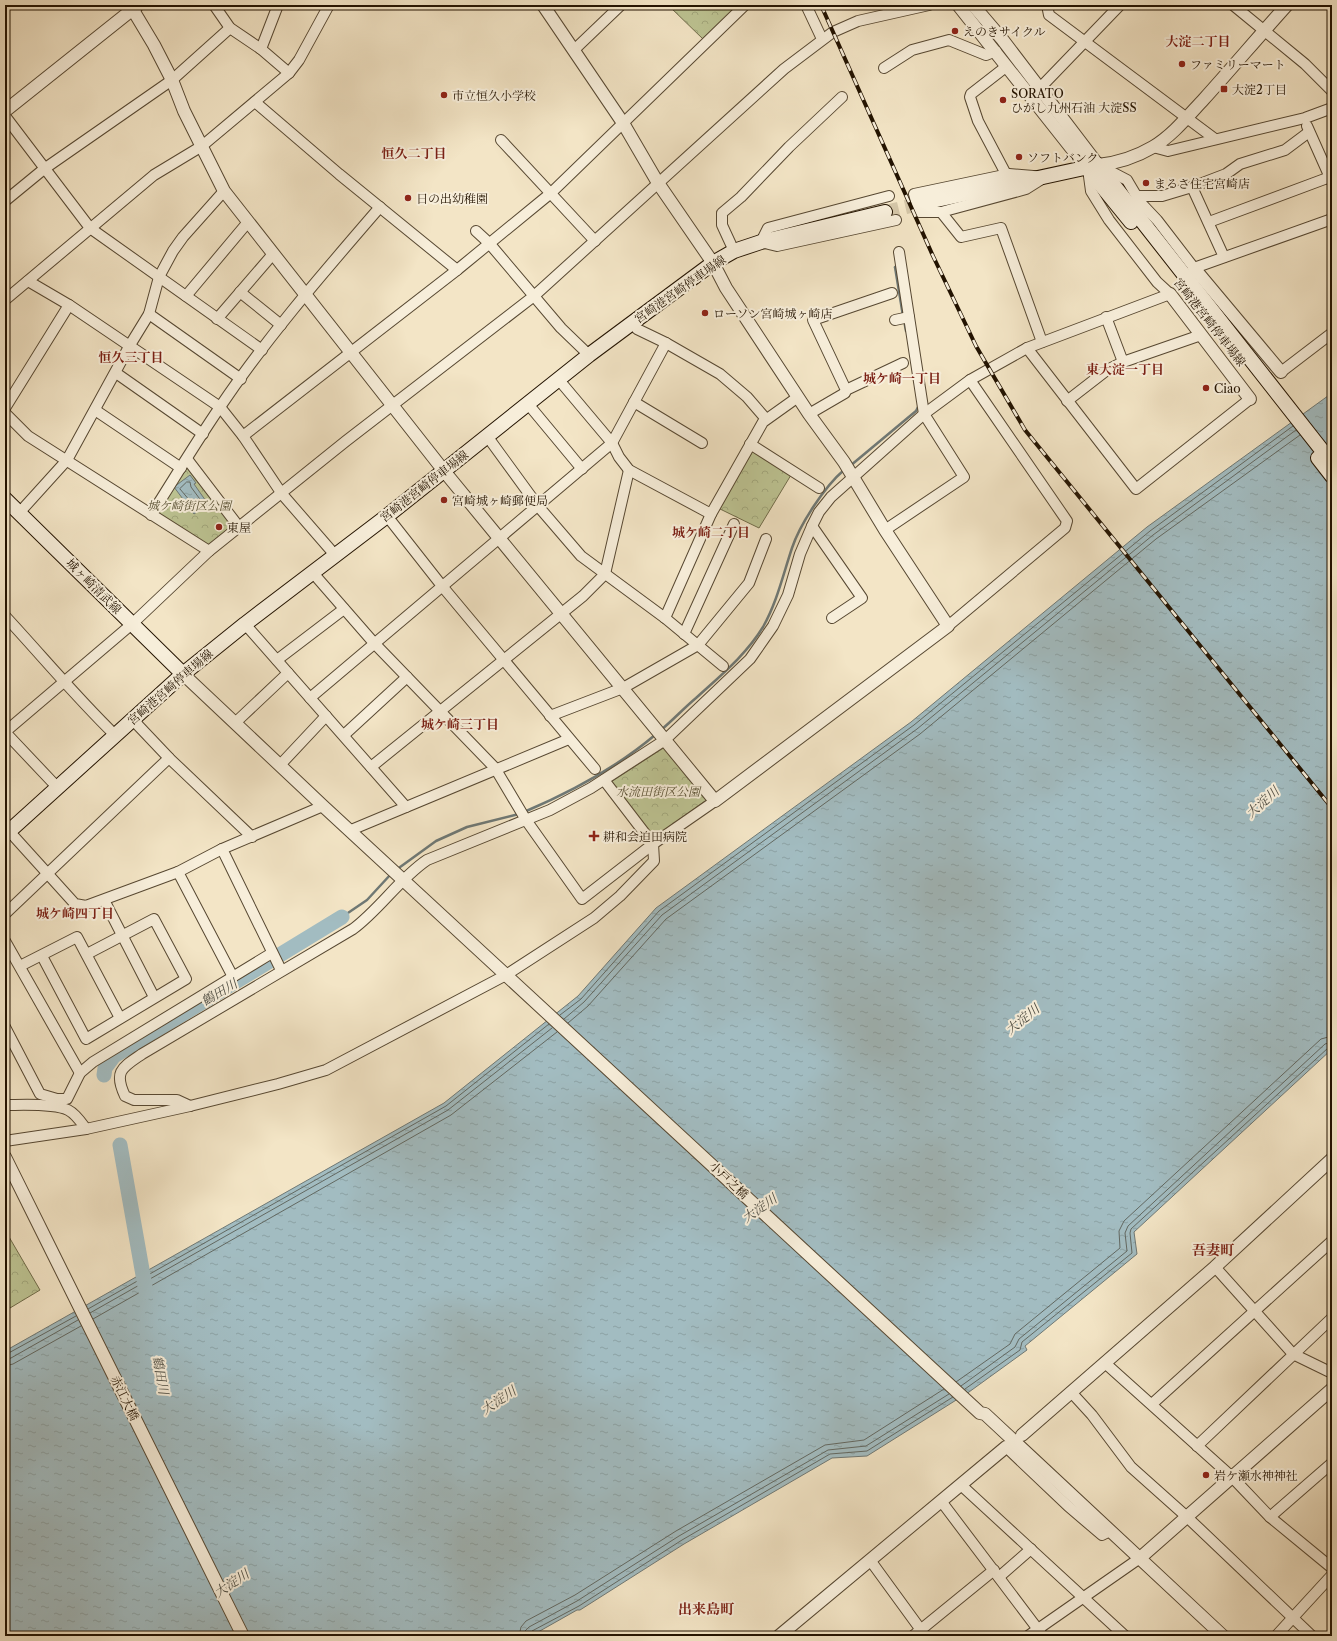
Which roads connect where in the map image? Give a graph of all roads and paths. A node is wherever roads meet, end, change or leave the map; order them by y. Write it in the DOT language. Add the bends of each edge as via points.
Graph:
graph roads {
  1 [pos="214,5"];
  2 [pos="278,5"];
  3 [pos="329,5"];
  4 [pos="543,5"];
  5 [pos="621,5"];
  6 [pos="806,5"];
  7 [pos="929,5"];
  8 [pos="958,5"];
  9 [pos="973,5"];
  10 [pos="1047,5"];
  11 [pos="1120,5"];
  12 [pos="1233,5"];
  13 [pos="1287,5"];
  14 [pos="134,6"];
  15 [pos="743,6"];
  16 [pos="230,28"];
  17 [pos="1264,31"];
  18 [pos="822,39"];
  19 [pos="1084,42"];
  20 [pos="261,49"];
  21 [pos="574,50"];
  22 [pos="996,51"];
  23 [pos="1007,66"];
  24 [pos="884,68"];
  25 [pos="289,74"];
  26 [pos="172,80"];
  27 [pos="1040,88"];
  28 [pos="1332,91"];
  29 [pos="842,97"];
  30 [pos="255,102"];
  31 [pos="1332,108"];
  32 [pos="5,110"];
  33 [pos="5,116"];
  34 [pos="1187,117"];
  35 [pos="1305,118"];
  36 [pos="623,123"];
  37 [pos="1309,132"];
  38 [pos="1215,139"];
  39 [pos="501,140"];
  40 [pos="202,146"];
  41 [pos="1154,147"];
  42 [pos="1093,166"];
  43 [pos="44,169"];
  44 [pos="1006,174"];
  45 [pos="1045,177"];
  46 [pos="1331,180"];
  47 [pos="658,183"];
  48 [pos="1192,187"];
  49 [pos="224,191"];
  50 [pos="551,193"];
  51 [pos="889,196"];
  52 [pos="1137,196"];
  53 [pos="5,201"];
  54 [pos="923,203"];
  55 [pos="380,207"];
  56 [pos="885,212"];
  57 [pos="941,212"];
  58 [pos="1332,219"];
  59 [pos="896,220"];
  60 [pos="248,222"];
  61 [pos="1209,222"];
  62 [pos="90,228"];
  63 [pos="476,231"];
  64 [pos="595,241"];
  65 [pos="761,242"];
  66 [pos="489,243"];
  67 [pos="734,251"];
  68 [pos="899,252"];
  69 [pos="273,254"];
  70 [pos="1224,257"];
  71 [pos="713,264"];
  72 [pos="1194,268"];
  73 [pos="457,270"];
  74 [pos="159,277"];
  75 [pos="28,281"];
  76 [pos="240,292"];
  77 [pos="892,293"];
  78 [pos="306,294"];
  79 [pos="1170,294"];
  80 [pos="186,296"];
  81 [pos="534,296"];
  82 [pos="5,300"];
  83 [pos="69,305"];
  84 [pos="149,314"];
  85 [pos="909,317"];
  86 [pos="1106,317"];
  87 [pos="217,318"];
  88 [pos="895,320"];
  89 [pos="633,322"];
  90 [pos="281,325"];
  91 [pos="1332,333"];
  92 [pos="1201,335"];
  93 [pos="1042,342"];
  94 [pos="666,343"];
  95 [pos="130,345"];
  96 [pos="1027,348"];
  97 [pos="262,350"];
  98 [pos="351,353"];
  99 [pos="589,355"];
  100 [pos="1123,362"];
  101 [pos="903,363"];
  102 [pos="1281,372"];
  103 [pos="116,373"];
  104 [pos="241,379"];
  105 [pos="559,380"];
  106 [pos="970,380"];
  107 [pos="846,390"];
  108 [pos="798,397"];
  109 [pos="1250,399"];
  110 [pos="1067,401"];
  111 [pos="634,402"];
  112 [pos="1279,403"];
  113 [pos="528,404"];
  114 [pos="394,406"];
  115 [pos="220,407"];
  116 [pos="5,408"];
  117 [pos="95,410"];
  118 [pos="5,413"];
  119 [pos="809,414"];
  120 [pos="924,414"];
  121 [pos="766,419"];
  122 [pos="203,434"];
  123 [pos="243,436"];
  124 [pos="487,436"];
  125 [pos="612,443"];
  126 [pos="702,443"];
  127 [pos="750,444"];
  128 [pos="186,459"];
  129 [pos="67,460"];
  130 [pos="1332,463"];
  131 [pos="181,468"];
  132 [pos="582,469"];
  133 [pos="629,470"];
  134 [pos="444,471"];
  135 [pos="1332,476"];
  136 [pos="852,477"];
  137 [pos="819,488"];
  138 [pos="282,494"];
  139 [pos="5,499"];
  140 [pos="538,506"];
  141 [pos="19,513"];
  142 [pos="711,514"];
  143 [pos="151,515"];
  144 [pos="387,516"];
  145 [pos="734,524"];
  146 [pos="812,526"];
  147 [pos="239,527"];
  148 [pos="885,530"];
  149 [pos="499,538"];
  150 [pos="766,539"];
  151 [pos="209,551"];
  152 [pos="335,555"];
  153 [pos="313,573"];
  154 [pos="605,574"];
  155 [pos="442,586"];
  156 [pos="344,609"];
  157 [pos="562,613"];
  158 [pos="5,616"];
  159 [pos="664,618"];
  160 [pos="832,618"];
  161 [pos="132,624"];
  162 [pos="245,624"];
  163 [pos="948,626"];
  164 [pos="684,634"];
  165 [pos="374,643"];
  166 [pos="698,645"];
  167 [pos="277,660"];
  168 [pos="503,661"];
  169 [pos="723,666"];
  170 [pos="288,673"];
  171 [pos="183,674"];
  172 [pos="408,678"];
  173 [pos="66,682"];
  174 [pos="623,688"];
  175 [pos="310,698"];
  176 [pos="440,711"];
  177 [pos="326,716"];
  178 [pos="550,716"];
  179 [pos="132,719"];
  180 [pos="236,722"];
  181 [pos="5,732"];
  182 [pos="114,735"];
  183 [pos="344,736"];
  184 [pos="569,739"];
  185 [pos="665,740"];
  186 [pos="169,758"];
  187 [pos="281,764"];
  188 [pos="371,767"];
  189 [pos="495,768"];
  190 [pos="595,769"];
  191 [pos="604,780"];
  192 [pos="57,787"];
  193 [pos="715,801"];
  194 [pos="323,806"];
  195 [pos="406,807"];
  196 [pos="526,820"];
  197 [pos="350,830"];
  198 [pos="7,833"];
  199 [pos="252,837"];
  200 [pos="653,844"];
  201 [pos="222,849"];
  202 [pos="178,872"];
  203 [pos="47,873"];
  204 [pos="404,880"];
  205 [pos="104,900"];
  206 [pos="5,914"];
  207 [pos="124,936"];
  208 [pos="5,941"];
  209 [pos="272,953"];
  210 [pos="87,954"];
  211 [pos="42,956"];
  212 [pos="20,966"];
  213 [pos="281,970"];
  214 [pos="233,977"];
  215 [pos="509,978"];
  216 [pos="154,997"];
  217 [pos="120,1018"];
  218 [pos="5,1028"];
  219 [pos="80,1073"];
  220 [pos="5,1105"];
  221 [pos="190,1106"];
  222 [pos="86,1129"];
  223 [pos="5,1141"];
  224 [pos="6,1158"];
  225 [pos="1332,1159"];
  226 [pos="1332,1241"];
  227 [pos="1215,1267"];
  228 [pos="1254,1312"];
  229 [pos="1332,1318"];
  230 [pos="1293,1354"];
  231 [pos="1105,1363"];
  232 [pos="1332,1373"];
  233 [pos="1332,1389"];
  234 [pos="1071,1392"];
  235 [pos="1152,1404"];
  236 [pos="1022,1435"];
  237 [pos="1198,1446"];
  238 [pos="1006,1447"];
  239 [pos="1332,1463"];
  240 [pos="1232,1477"];
  241 [pos="961,1485"];
  242 [pos="941,1501"];
  243 [pos="1187,1517"];
  244 [pos="1270,1517"];
  245 [pos="1110,1531"];
  246 [pos="1031,1549"];
  247 [pos="1140,1558"];
  248 [pos="870,1560"];
  249 [pos="1332,1568"];
  250 [pos="996,1573"];
  251 [pos="1332,1575"];
  252 [pos="1083,1597"];
  253 [pos="1292,1618"];
  254 [pos="1040,1632"];
  255 [pos="917,1633"];
  256 [pos="244,1636"];
  257 [pos="780,1636"];
  258 [pos="1028,1636"];
  259 [pos="1125,1636"];
  260 [pos="1223,1636"];
  261 [pos="1276,1636"];
  262 [pos="1312,1636"];
  1 -- 16 [label="street"];
  2 -- 20 [label="street"];
  3 -- 25 [label="street"];
  4 -- 21 [label="street"];
  5 -- 21 [label="street"];
  6 -- 18 [label="street"];
  7 -- 18 [label="street" via="858,21"];
  8 -- 22 [label="street"];
  9 -- 27 [label="street"];
  10 -- 19 [label="street" via="1049,15"];
  11 -- 19 [label="street"];
  12 -- 17 [label="street"];
  13 -- 17 [label="street"];
  14 -- 26 [label="street"];
  14 -- 32 [label="street"];
  15 -- 36 [label="street"];
  16 -- 20 [label="street"];
  16 -- 26 [label="street"];
  17 -- 28 [label="street" via="1305,64"];
  17 -- 34 [label="street"];
  18 -- 47 [label="street" via="784,69"];
  19 -- 27 [label="street"];
  19 -- 34 [label="street"];
  20 -- 25 [label="street"];
  21 -- 36 [label="street"];
  22 -- 23 [label="street"];
  22 -- 24 [label="street" via="986,55 949,40 912,50"];
  23 -- 42 [label="street"];
  23 -- 44 [label="street" via="970,97 978,121"];
  25 -- 30 [label="street"];
  26 -- 40 [label="street"];
  26 -- 43 [label="street"];
  27 -- 42 [label="street"];
  29 -- 67 [label="street" via="722,213 722,225"];
  30 -- 40 [label="street"];
  30 -- 55 [label="street"];
  31 -- 35 [label="street"];
  33 -- 43 [label="street"];
  34 -- 38 [label="street"];
  34 -- 41 [label="street"];
  35 -- 37 [label="street"];
  35 -- 38 [label="street"];
  36 -- 47 [label="street"];
  36 -- 50 [label="street"];
  37 -- 46 [label="street"];
  37 -- 48 [label="street" via="1285,150 1240,164 1226,174"];
  38 -- 41 [label="street" via="1168,151"];
  39 -- 50 [label="street"];
  40 -- 49 [label="street"];
  40 -- 62 [label="street" via="154,175"];
  41 -- 42 [label="street" via="1115,163"];
  42 -- 45 [label="main road"];
  42 -- 52 [label="street" via="1127,180"];
  42 -- 79 [label="street" via="1091,191 1109,220 1157,282"];
  42 -- 112 [label="main road, 宮崎港宮崎停車場線"];
  43 -- 53 [label="street"];
  43 -- 62 [label="street"];
  44 -- 45 [label="street"];
  44 -- 57 [label="street" via="914,194 919,212"];
  45 -- 54 [label="main road"];
  45 -- 57 [label="street" via="1026,189"];
  46 -- 61 [label="street"];
  47 -- 64 [label="street"];
  47 -- 71 [label="street"];
  48 -- 52 [label="street" via="1162,196"];
  48 -- 61 [label="street"];
  49 -- 60 [label="street"];
  49 -- 74 [label="street" via="183,237"];
  50 -- 64 [label="street"];
  50 -- 66 [label="street"];
  51 -- 65 [label="street" via="768,228"];
  52 -- 72 [label="street"];
  55 -- 73 [label="street"];
  55 -- 78 [label="street"];
  56 -- 65 [label="main road, 宮崎港宮崎停車場線"];
  57 -- 93 [label="street" via="961,237 1000,228"];
  58 -- 70 [label="street"];
  59 -- 65 [label="street" via="776,246"];
  60 -- 69 [label="street"];
  60 -- 80 [label="street"];
  61 -- 70 [label="street"];
  62 -- 74 [label="street"];
  62 -- 75 [label="street"];
  63 -- 66 [label="street"];
  64 -- 81 [label="street"];
  65 -- 67 [label="main road, 宮崎港宮崎停車場線"];
  66 -- 73 [label="street"];
  66 -- 81 [label="street"];
  67 -- 71 [label="main road, 宮崎港宮崎停車場線"];
  68 -- 85 [label="street"];
  69 -- 76 [label="street"];
  69 -- 78 [label="street"];
  70 -- 72 [label="street"];
  71 -- 89 [label="main road, 宮崎港宮崎停車場線"];
  71 -- 108 [label="street"];
  72 -- 102 [label="street"];
  73 -- 98 [label="street"];
  74 -- 80 [label="street"];
  74 -- 84 [label="street"];
  75 -- 82 [label="street"];
  75 -- 83 [label="street"];
  76 -- 87 [label="street"];
  76 -- 90 [label="street"];
  77 -- 107 [label="street" via="813,320"];
  78 -- 90 [label="street"];
  78 -- 98 [label="street"];
  79 -- 86 [label="street"];
  79 -- 92 [label="street"];
  80 -- 87 [label="street"];
  81 -- 99 [label="street" via="561,328"];
  81 -- 114 [label="street"];
  83 -- 95 [label="street"];
  83 -- 116 [label="street"];
  84 -- 95 [label="street"];
  84 -- 104 [label="street"];
  85 -- 88 [label="street"];
  85 -- 120 [label="street"];
  86 -- 93 [label="street"];
  86 -- 100 [label="street"];
  87 -- 97 [label="street"];
  89 -- 94 [label="street" via="637,329"];
  89 -- 99 [label="main road, 宮崎港宮崎停車場線"];
  90 -- 97 [label="street"];
  91 -- 102 [label="street"];
  92 -- 100 [label="street"];
  92 -- 109 [label="street"];
  93 -- 96 [label="street"];
  94 -- 111 [label="street"];
  94 -- 121 [label="street" via="720,374 747,397"];
  95 -- 103 [label="street"];
  95 -- 115 [label="street"];
  96 -- 106 [label="street"];
  96 -- 110 [label="street"];
  97 -- 104 [label="street"];
  98 -- 114 [label="street"];
  98 -- 123 [label="street"];
  99 -- 105 [label="main road, 宮崎港宮崎停車場線"];
  100 -- 110 [label="street" via="1107,370"];
  101 -- 107 [label="street"];
  103 -- 117 [label="street"];
  103 -- 122 [label="street"];
  104 -- 115 [label="street"];
  105 -- 113 [label="main road, 宮崎港宮崎停車場線"];
  105 -- 125 [label="street"];
  106 -- 120 [label="street"];
  106 -- 163 [label="street" via="1067,521 1065,528"];
  107 -- 119 [label="street"];
  108 -- 119 [label="street"];
  108 -- 121 [label="street"];
  109 -- 110 [label="street" via="1136,489"];
  111 -- 125 [label="street"];
  111 -- 126 [label="street"];
  112 -- 130 [label="main road, 宮崎港宮崎停車場線"];
  112 -- 135 [label="main road, 宮崎港宮崎停車場線"];
  113 -- 124 [label="main road, 宮崎港宮崎停車場線"];
  113 -- 132 [label="street"];
  114 -- 134 [label="street"];
  114 -- 138 [label="street" via="346,441"];
  115 -- 122 [label="street"];
  115 -- 123 [label="street"];
  117 -- 129 [label="street"];
  117 -- 131 [label="street"];
  118 -- 129 [label="street" via="28,436"];
  119 -- 136 [label="street"];
  120 -- 136 [label="street"];
  120 -- 148 [label="street" via="964,477"];
  121 -- 127 [label="street"];
  122 -- 128 [label="street"];
  123 -- 138 [label="street"];
  124 -- 134 [label="main road, 宮崎港宮崎停車場線"];
  124 -- 140 [label="street"];
  125 -- 132 [label="street"];
  125 -- 133 [label="street"];
  127 -- 137 [label="street"];
  127 -- 142 [label="street"];
  128 -- 131 [label="street"];
  128 -- 147 [label="street"];
  129 -- 141 [label="street"];
  129 -- 143 [label="street"];
  131 -- 143 [label="street"];
  132 -- 140 [label="street"];
  133 -- 142 [label="street"];
  133 -- 154 [label="street"];
  134 -- 144 [label="main road, 宮崎港宮崎停車場線"];
  134 -- 149 [label="street"];
  136 -- 146 [label="street" via="831,497"];
  136 -- 148 [label="street"];
  138 -- 147 [label="street"];
  138 -- 152 [label="street"];
  139 -- 141 [label="main road, 城ヶ崎清武線"];
  140 -- 149 [label="street"];
  140 -- 154 [label="street" via="581,556"];
  141 -- 161 [label="main road, 城ヶ崎清武線"];
  142 -- 159 [label="street"];
  143 -- 151 [label="street"];
  144 -- 152 [label="main road, 宮崎港宮崎停車場線"];
  144 -- 155 [label="street"];
  145 -- 164 [label="street"];
  146 -- 160 [label="street" via="862,598"];
  146 -- 185 [label="street" via="800,554 788,595 773,626 750,659"];
  147 -- 151 [label="street"];
  148 -- 163 [label="street"];
  149 -- 155 [label="street"];
  149 -- 157 [label="street"];
  150 -- 166 [label="street" via="749,583"];
  151 -- 161 [label="street"];
  152 -- 153 [label="main road, 宮崎港宮崎停車場線"];
  153 -- 156 [label="street"];
  153 -- 162 [label="main road, 宮崎港宮崎停車場線"];
  154 -- 157 [label="street"];
  154 -- 159 [label="street"];
  155 -- 165 [label="street"];
  155 -- 168 [label="street"];
  156 -- 165 [label="street"];
  156 -- 167 [label="street"];
  157 -- 168 [label="street"];
  157 -- 174 [label="street"];
  158 -- 173 [label="street"];
  159 -- 164 [label="street"];
  161 -- 171 [label="main road, 城ヶ崎清武線"];
  161 -- 173 [label="street"];
  162 -- 167 [label="street"];
  162 -- 171 [label="main road, 宮崎港宮崎停車場線"];
  163 -- 193 [label="street"];
  164 -- 166 [label="street"];
  165 -- 172 [label="street"];
  165 -- 175 [label="street"];
  166 -- 169 [label="street"];
  166 -- 174 [label="street"];
  167 -- 170 [label="street"];
  168 -- 176 [label="street"];
  168 -- 178 [label="street"];
  170 -- 175 [label="street"];
  170 -- 180 [label="street"];
  171 -- 179 [label="main road, 宮崎港宮崎停車場線"];
  171 -- 180 [label="street, 小戸之橋"];
  172 -- 176 [label="street"];
  172 -- 183 [label="street"];
  173 -- 181 [label="street"];
  173 -- 182 [label="street" via="75,695"];
  174 -- 178 [label="street"];
  174 -- 185 [label="street"];
  175 -- 177 [label="street"];
  176 -- 188 [label="street"];
  176 -- 189 [label="street"];
  177 -- 183 [label="street"];
  177 -- 187 [label="street"];
  178 -- 184 [label="street"];
  179 -- 182 [label="main road, 宮崎港宮崎停車場線"];
  179 -- 186 [label="street"];
  180 -- 187 [label="street, 小戸之橋"];
  181 -- 192 [label="street"];
  182 -- 192 [label="main road, 宮崎港宮崎停車場線"];
  183 -- 188 [label="street"];
  184 -- 189 [label="street"];
  184 -- 190 [label="street"];
  185 -- 191 [label="street"];
  185 -- 193 [label="street"];
  186 -- 199 [label="street"];
  186 -- 203 [label="street"];
  187 -- 194 [label="street, 小戸之橋"];
  188 -- 195 [label="street"];
  189 -- 195 [label="street"];
  189 -- 196 [label="street"];
  191 -- 196 [label="street"];
  191 -- 200 [label="street"];
  192 -- 198 [label="main road, 宮崎港宮崎停車場線"];
  193 -- 200 [label="street"];
  194 -- 197 [label="street, 小戸之橋"];
  194 -- 199 [label="street"];
  195 -- 197 [label="street"];
  196 -- 200 [label="street" via="582,899"];
  196 -- 204 [label="street" via="440,853 417,867"];
  197 -- 204 [label="street, 小戸之橋"];
  198 -- 203 [label="street"];
  199 -- 201 [label="street"];
  200 -- 215 [label="street" via="654,861 613,903"];
  201 -- 202 [label="street"];
  201 -- 209 [label="street"];
  202 -- 205 [label="street"];
  202 -- 214 [label="street"];
  203 -- 205 [label="street" via="75,904 86,906"];
  203 -- 206 [label="street"];
  204 -- 213 [label="street" via="353,929"];
  204 -- 215 [label="street, 小戸之橋"];
  205 -- 207 [label="street"];
  207 -- 210 [label="street"];
  207 -- 216 [label="street"];
  207 -- 216 [label="street" via="154,919 186,979"];
  208 -- 212 [label="street"];
  209 -- 213 [label="street"];
  209 -- 214 [label="street"];
  210 -- 211 [label="street" via="77,937"];
  210 -- 217 [label="street"];
  211 -- 212 [label="street"];
  211 -- 217 [label="street" via="86,1039"];
  212 -- 219 [label="street"];
  213 -- 221 [label="street" via="142,1054 120,1073 119,1079 125,1096 134,1100 177,1100"];
  214 -- 219 [label="street" via="93,1062"];
  215 -- 221 [label="street" via="326,1070"];
  215 -- 245 [label="street, 小戸之橋"];
  216 -- 217 [label="street"];
  218 -- 219 [label="street" via="40,1094 57,1099 67,1098"];
  220 -- 222 [label="street" via="59,1107 77,1117"];
  221 -- 222 [label="street"];
  222 -- 223 [label="street"];
  224 -- 256 [label="street, 赤江大橋"];
  225 -- 227 [label="street"];
  226 -- 228 [label="street"];
  227 -- 228 [label="street"];
  227 -- 231 [label="street"];
  228 -- 230 [label="street"];
  228 -- 235 [label="street"];
  229 -- 230 [label="street"];
  230 -- 232 [label="street"];
  230 -- 237 [label="street"];
  231 -- 234 [label="street"];
  231 -- 235 [label="street"];
  233 -- 240 [label="street"];
  234 -- 236 [label="street"];
  234 -- 243 [label="street" via="1092,1415 1131,1467"];
  235 -- 237 [label="street"];
  237 -- 240 [label="street"];
  238 -- 241 [label="street"];
  238 -- 245 [label="street" via="1102,1535"];
  239 -- 244 [label="street"];
  240 -- 243 [label="street"];
  240 -- 244 [label="street"];
  241 -- 242 [label="street"];
  241 -- 246 [label="street"];
  242 -- 248 [label="street"];
  242 -- 250 [label="street"];
  243 -- 247 [label="street"];
  243 -- 253 [label="street"];
  244 -- 249 [label="street"];
  245 -- 247 [label="street, 小戸之橋"];
  246 -- 250 [label="street"];
  246 -- 252 [label="street"];
  247 -- 252 [label="street"];
  247 -- 260 [label="street, 小戸之橋"];
  248 -- 255 [label="street"];
  248 -- 257 [label="street"];
  250 -- 254 [label="street"];
  250 -- 255 [label="street"];
  251 -- 253 [label="street"];
  252 -- 254 [label="street"];
  252 -- 259 [label="street"];
  253 -- 261 [label="street"];
  253 -- 262 [label="street"];
  254 -- 258 [label="street"];
}
